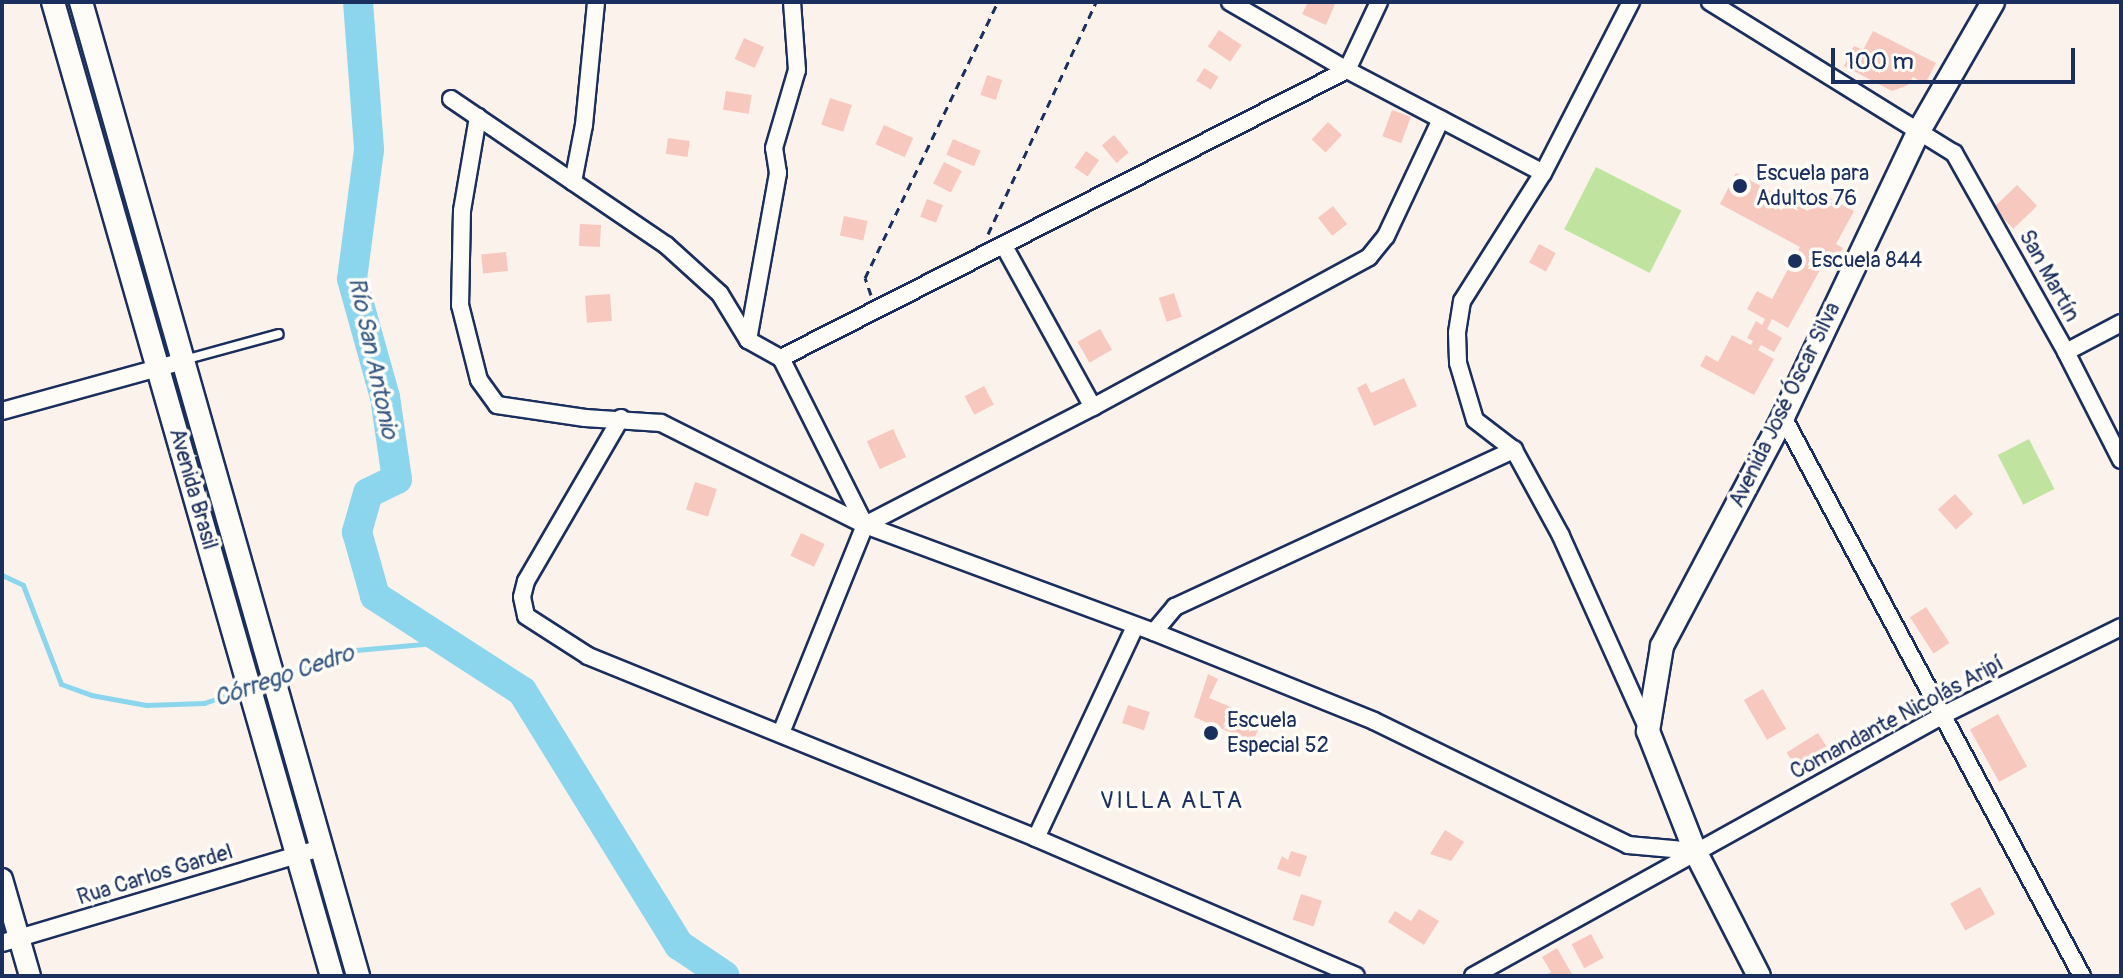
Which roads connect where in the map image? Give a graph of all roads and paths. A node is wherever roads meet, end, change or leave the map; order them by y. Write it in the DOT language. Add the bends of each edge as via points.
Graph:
graph roads {
  1 [pos="53,2"];
  2 [pos="81,2"];
  3 [pos="596,2"];
  4 [pos="792,2"];
  5 [pos="998,2"];
  6 [pos="1096,2"];
  7 [pos="1230,2"];
  8 [pos="1379,2"];
  9 [pos="1631,2"];
  10 [pos="1710,2"];
  11 [pos="1993,2"];
  12 [pos="1347,70"];
  13 [pos="451,99"];
  14 [pos="478,117"];
  15 [pos="1441,119"];
  16 [pos="1920,129"];
  17 [pos="1543,173"];
  18 [pos="573,182"];
  19 [pos="1004,246"];
  20 [pos="875,309"];
  21 [pos="2121,323"];
  22 [pos="279,334"];
  23 [pos="748,340"];
  24 [pos="2066,352"];
  25 [pos="781,358"];
  26 [pos="184,361"];
  27 [pos="158,368"];
  28 [pos="1093,407"];
  29 [pos="2,411"];
  30 [pos="1783,417"];
  31 [pos="621,418"];
  32 [pos="1514,450"];
  33 [pos="2121,460"];
  34 [pos="865,525"];
  35 [pos="1135,627"];
  36 [pos="2121,627"];
  37 [pos="1154,632"];
  38 [pos="257,671"];
  39 [pos="1945,714"];
  40 [pos="1648,731"];
  41 [pos="781,733"];
  42 [pos="1036,838"];
  43 [pos="310,851"];
  44 [pos="1695,851"];
  45 [pos="2,879"];
  46 [pos="11,941"];
  47 [pos="30,976"];
  48 [pos="332,976"];
  49 [pos="358,976"];
  50 [pos="1356,976"];
  51 [pos="1473,976"];
  52 [pos="1759,976"];
  53 [pos="2082,976"];
  1 -- 27 [label="main road, Avenida Brasil"];
  2 -- 26 [label="main road, Avenida Brasil"];
  3 -- 18 [label="street"];
  4 -- 23 [label="street" via="797,70 774,148 778,173"];
  5 -- 20 [label="path" via="865,278"];
  6 -- 19 [label="path" via="985,240"];
  7 -- 12 [label="street"];
  8 -- 12 [label="street"];
  9 -- 17 [label="street"];
  10 -- 16 [label="street, San Martín"];
  11 -- 16 [label="main road, Avenida José Óscar Silva"];
  12 -- 15 [label="street"];
  12 -- 19 [label="street"];
  13 -- 14 [label="street"];
  14 -- 18 [label="street"];
  14 -- 31 [label="street" via="462,211 460,305 479,380 497,405"];
  15 -- 17 [label="street"];
  15 -- 28 [label="street" via="1386,236 1369,257"];
  16 -- 24 [label="street, San Martín" via="1954,153"];
  16 -- 30 [label="main road, Avenida José Óscar Silva"];
  17 -- 32 [label="street" via="1462,301 1457,333 1458,363 1475,420"];
  18 -- 23 [label="street" via="666,245 720,294"];
  19 -- 20 [label="street"];
  19 -- 28 [label="street"];
  20 -- 25 [label="street"];
  21 -- 24 [label="street"];
  22 -- 26 [label="lane"];
  23 -- 25 [label="street"];
  24 -- 33 [label="street, San Martín"];
  25 -- 34 [label="street"];
  26 -- 27 [label="street"];
  26 -- 38 [label="main road, Avenida Brasil"];
  27 -- 29 [label="street"];
  27 -- 38 [label="main road, Avenida Brasil"];
  28 -- 34 [label="street"];
  30 -- 39 [label="street"];
  30 -- 40 [label="main road, Avenida José Óscar Silva" via="1662,646"];
  31 -- 34 [label="street" via="661,423"];
  31 -- 41 [label="street" via="526,581 526,616 588,656"];
  32 -- 37 [label="street" via="1175,607"];
  32 -- 40 [label="street" via="1561,536"];
  34 -- 35 [label="street"];
  34 -- 41 [label="street"];
  35 -- 37 [label="street"];
  35 -- 42 [label="street"];
  36 -- 39 [label="street, Comandante Nicolás Aripí"];
  37 -- 44 [label="street" via="1374,721 1628,845"];
  38 -- 43 [label="main road, Avenida Brasil"];
  39 -- 44 [label="street, Comandante Nicolás Aripí"];
  39 -- 53 [label="street"];
  40 -- 44 [label="main road"];
  41 -- 42 [label="street"];
  42 -- 50 [label="street"];
  43 -- 46 [label="street, Rua Carlos Gardel"];
  43 -- 48 [label="main road, Avenida Brasil"];
  43 -- 49 [label="main road, Avenida Brasil"];
  44 -- 51 [label="street, Comandante Nicolás Aripí"];
  44 -- 52 [label="main road"];
  45 -- 46 [label="street"];
  46 -- 47 [label="street"];
}
